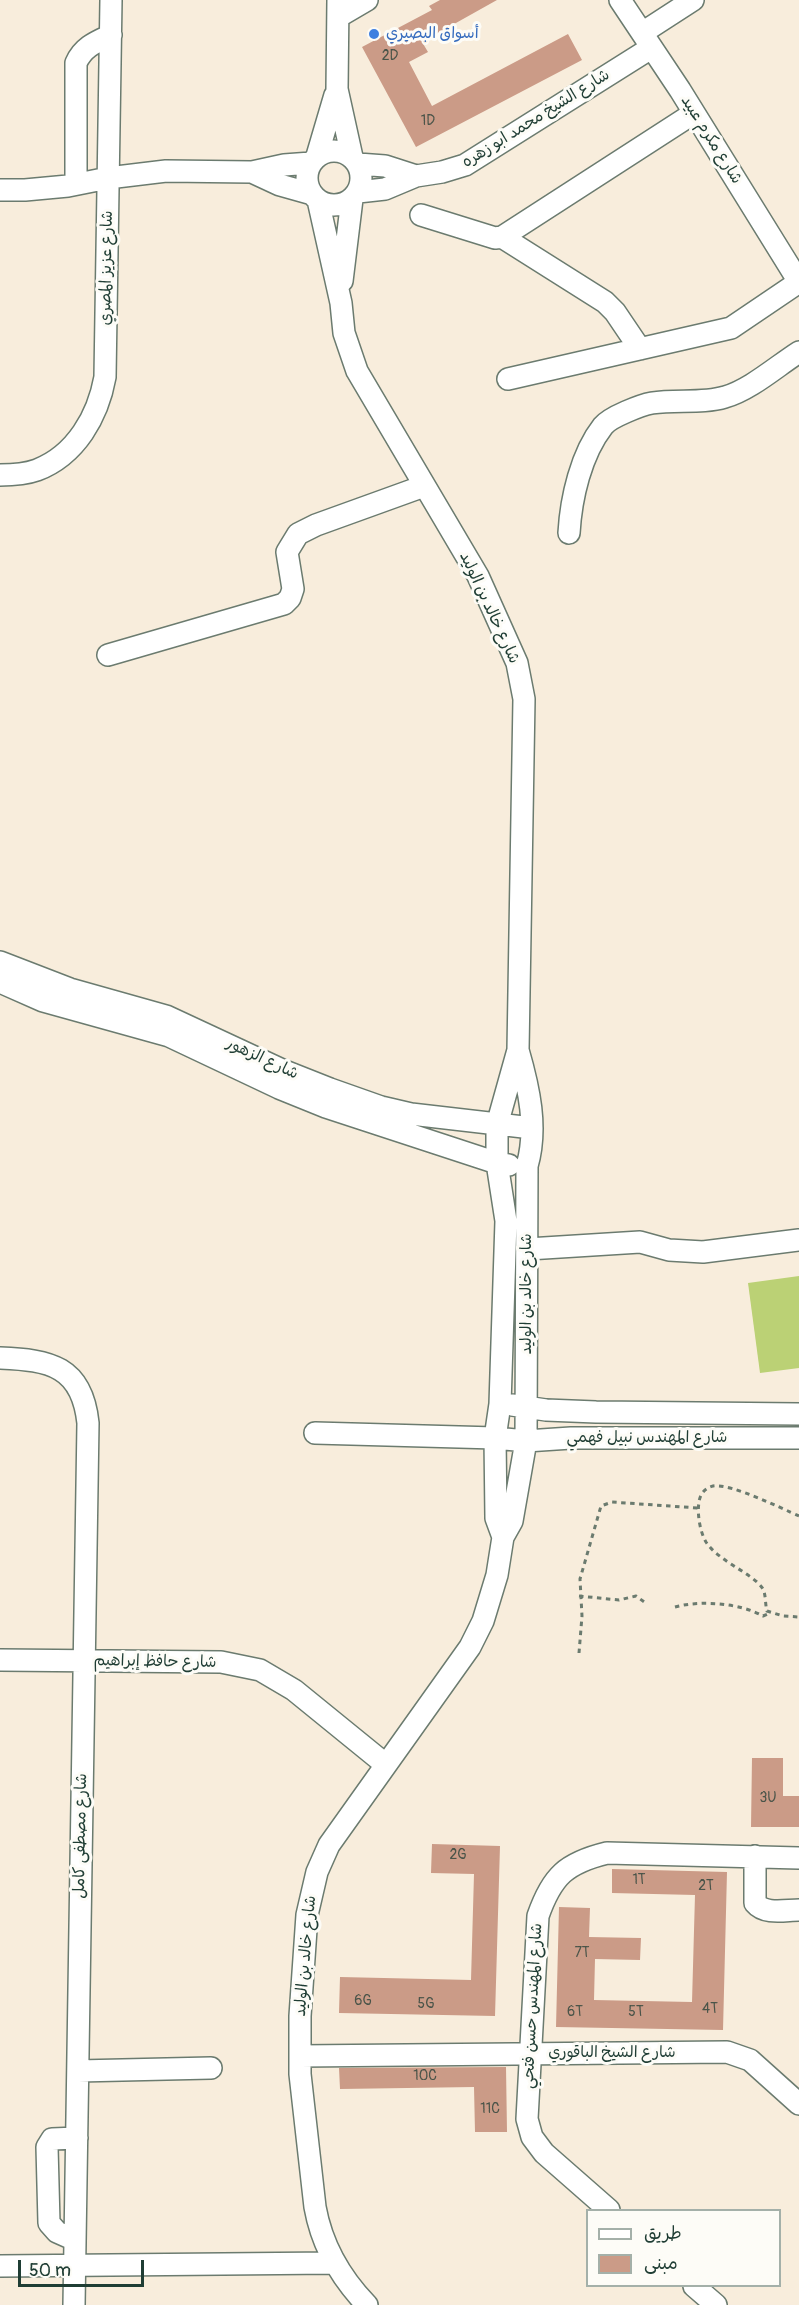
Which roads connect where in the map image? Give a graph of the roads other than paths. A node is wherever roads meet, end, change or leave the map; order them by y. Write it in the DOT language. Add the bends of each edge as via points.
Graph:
graph roads {
  1 [pos="111,0"];
  2 [pos="367,0"];
  3 [pos="620,0"];
  4 [pos="693,0"];
  5 [pos="338,8"];
  6 [pos="111,35"];
  7 [pos="646,41"];
  8 [pos="337,88"];
  9 [pos="694,113"];
  10 [pos="314,159"];
  11 [pos="355,161"];
  12 [pos="252,172"];
  13 [pos="416,176"];
  14 [pos="108,178"];
  15 [pos="76,184"];
  16 [pos="0,190"];
  17 [pos="355,195"];
  18 [pos="315,197"];
  19 [pos="421,215"];
  20 [pos="502,237"];
  21 [pos="799,282"];
  22 [pos="341,303"];
  23 [pos="640,349"];
  24 [pos="799,352"];
  25 [pos="508,379"];
  26 [pos="0,476"];
  27 [pos="424,486"];
  28 [pos="569,533"];
  29 [pos="108,655"];
  30 [pos="0,962"];
  31 [pos="0,982"];
  32 [pos="518,1050"];
  33 [pos="497,1125"];
  34 [pos="532,1128"];
  35 [pos="497,1163"];
  36 [pos="527,1167"];
  37 [pos="799,1240"];
  38 [pos="528,1249"];
  39 [pos="0,1358"];
  40 [pos="500,1404"];
  41 [pos="526,1406"];
  42 [pos="799,1414"];
  43 [pos="315,1433"];
  44 [pos="495,1438"];
  45 [pos="799,1438"];
  46 [pos="526,1441"];
  47 [pos="503,1537"];
  48 [pos="0,1660"];
  49 [pos="84,1661"];
  50 [pos="385,1764"];
  51 [pos="755,1856"];
  52 [pos="799,1857"];
  53 [pos="799,1910"];
  54 [pos="530,2054"];
  55 [pos="300,2056"];
  56 [pos="211,2068"];
  57 [pos="78,2071"];
  58 [pos="799,2104"];
  59 [pos="77,2138"];
  60 [pos="607,2209"];
  61 [pos="75,2240"];
  62 [pos="334,2263"];
  63 [pos="0,2266"];
  64 [pos="75,2267"];
  65 [pos="695,2287"];
  66 [pos="74,2305"];
  67 [pos="367,2305"];
  68 [pos="716,2305"];
  1 -- 6 [label="street, شارع عزيز المصري"];
  2 -- 5 [label="street"];
  3 -- 7 [label="street, شارع مكرم عبيد"];
  4 -- 7 [label="street, شارع الشيخ محمد ابو زهره"];
  5 -- 8 [label="street"];
  6 -- 14 [label="street, شارع عزيز المصري"];
  6 -- 15 [label="street" via="88,46 76,63"];
  7 -- 9 [label="street, شارع مكرم عبيد"];
  7 -- 13 [label="street, شارع الشيخ محمد ابو زهره" via="465,165"];
  8 -- 10 [label="street"];
  8 -- 11 [label="street"];
  9 -- 20 [label="street"];
  9 -- 21 [label="street, شارع مكرم عبيد"];
  10 -- 11 [label="street" via="335,150"];
  10 -- 12 [label="street"];
  10 -- 18 [label="street" via="307,178"];
  11 -- 13 [label="street, شارع الشيخ محمد ابو زهره"];
  11 -- 17 [label="street" via="361,173"];
  12 -- 14 [label="street" via="166,171"];
  12 -- 18 [label="street"];
  13 -- 17 [label="street, شارع الشيخ محمد ابو زهره" via="385,189"];
  14 -- 15 [label="street"];
  14 -- 26 [label="street, شارع عزيز المصري" via="105,377 96,412 59,460 35,471"];
  15 -- 16 [label="street"];
  17 -- 18 [label="street" via="338,205"];
  17 -- 22 [label="street, شارع خالد بن الوليد"];
  18 -- 22 [label="street, شارع خالد بن الوليد"];
  19 -- 20 [label="street"];
  20 -- 23 [label="street" via="604,302"];
  21 -- 23 [label="street" via="731,328"];
  22 -- 27 [label="street, شارع خالد بن الوليد" via="344,333 357,371"];
  23 -- 25 [label="street"];
  24 -- 28 [label="street" via="730,396 651,403 604,424 575,485"];
  27 -- 29 [label="street" via="298,534 287,552 293,589 284,604"];
  27 -- 32 [label="street, شارع خالد بن الوليد" via="478,576 517,663 524,699"];
  30 -- 33 [label="street, شارع الزهور" via="70,988 166,1016 282,1070 381,1107"];
  31 -- 35 [label="street, شارع الزهور" via="43,1000 169,1036 326,1107"];
  32 -- 33 [label="street, شارع خالد بن الوليد"];
  32 -- 34 [label="street, شارع خالد بن الوليد" via="529,1090"];
  33 -- 34 [label="street, شارع الزهور"];
  33 -- 35 [label="street, شارع خالد بن الوليد"];
  34 -- 36 [label="street, شارع خالد بن الوليد"];
  35 -- 36 [label="street, شارع الزهور"];
  35 -- 40 [label="street, شارع خالد بن الوليد" via="506,1221"];
  36 -- 38 [label="street, شارع خالد بن الوليد"];
  37 -- 38 [label="street" via="703,1252 669,1250 640,1242"];
  38 -- 41 [label="street, شارع خالد بن الوليد"];
  39 -- 49 [label="street, شارع مصطفى كامل" via="51,1364 79,1388 86,1405"];
  40 -- 41 [label="street, شارع المهندس نبيل فهمي"];
  40 -- 44 [label="street, شارع خالد بن الوليد"];
  41 -- 42 [label="street, شارع المهندس نبيل فهمي" via="587,1412"];
  41 -- 46 [label="street, شارع خالد بن الوليد"];
  43 -- 44 [label="street, شارع المهندس نبيل فهمي"];
  44 -- 46 [label="street, شارع المهندس نبيل فهمي"];
  44 -- 47 [label="street, شارع خالد بن الوليد" via="496,1518"];
  45 -- 46 [label="street, شارع المهندس نبيل فهمي"];
  46 -- 47 [label="street, شارع خالد بن الوليد" via="512,1521"];
  47 -- 50 [label="street, شارع خالد بن الوليد" via="490,1599 470,1647"];
  48 -- 49 [label="street, شارع حافظ إبراهيم"];
  49 -- 50 [label="street, شارع حافظ إبراهيم" via="221,1662 260,1670 294,1690"];
  49 -- 57 [label="street, شارع مصطفى كامل"];
  50 -- 55 [label="street, شارع خالد بن الوليد" via="329,1845 310,1894"];
  51 -- 52 [label="street, شارع المهندس حسن فتحي"];
  51 -- 53 [label="street" via="757,1906 766,1910"];
  51 -- 54 [label="street, شارع المهندس حسن فتحي" via="608,1853 583,1859 562,1873 546,1892 538,1916"];
  54 -- 55 [label="street, شارع الشيخ الباقوري"];
  54 -- 58 [label="street, شارع الشيخ الباقوري" via="728,2052 750,2060"];
  54 -- 60 [label="street, شارع المهندس حسن فتحي" via="527,2119 532,2137 544,2153"];
  55 -- 62 [label="street, شارع خالد بن الوليد" via="315,2207"];
  56 -- 57 [label="street"];
  57 -- 59 [label="street, شارع مصطفى كامل"];
  59 -- 61 [label="street, شارع مصطفى كامل"];
  59 -- 61 [label="street" via="52,2139 47,2147 47,2218 52,2228"];
  61 -- 64 [label="street, شارع مصطفى كامل"];
  62 -- 64 [label="street"];
  62 -- 67 [label="street, شارع خالد بن الوليد"];
  63 -- 64 [label="street"];
  64 -- 66 [label="street, شارع مصطفى كامل"];
  65 -- 68 [label="street"];
}
